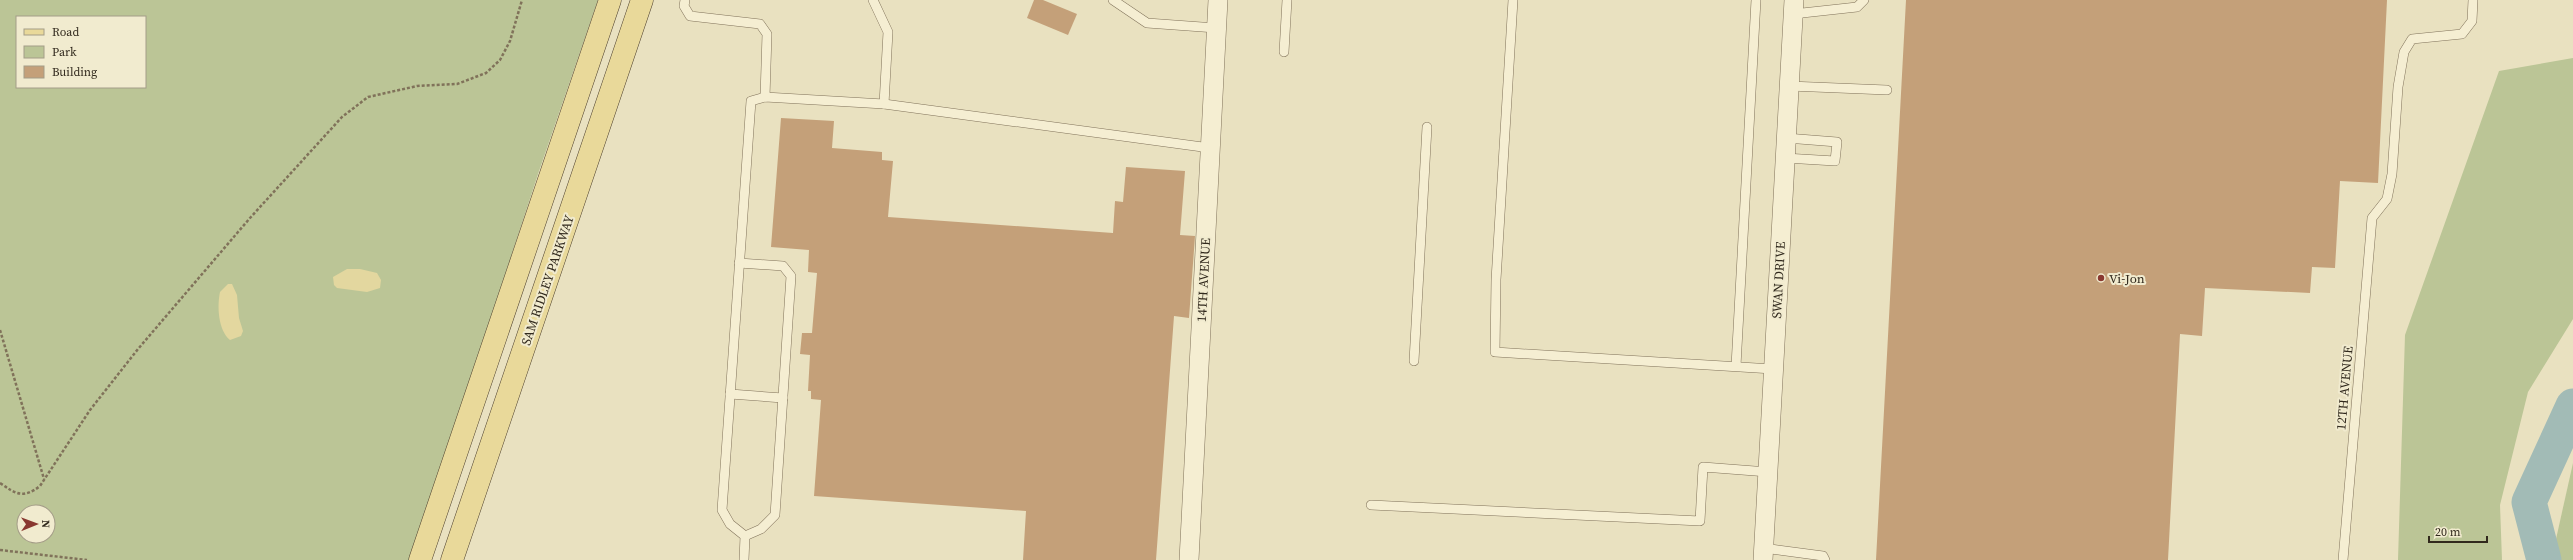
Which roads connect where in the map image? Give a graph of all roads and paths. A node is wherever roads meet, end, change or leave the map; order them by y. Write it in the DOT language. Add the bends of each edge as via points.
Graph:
graph roads {
  1 [pos="522,0"];
  2 [pos="610,0"];
  3 [pos="642,0"];
  4 [pos="685,0"];
  5 [pos="873,0"];
  6 [pos="1113,0"];
  7 [pos="1218,0"];
  8 [pos="1287,0"];
  9 [pos="1513,0"];
  10 [pos="1756,0"];
  11 [pos="1864,0"];
  12 [pos="2473,0"];
  13 [pos="1794,7"];
  14 [pos="1216,28"];
  15 [pos="1284,52"];
  16 [pos="1789,86"];
  17 [pos="1887,90"];
  18 [pos="764,97"];
  19 [pos="884,104"];
  20 [pos="1427,127"];
  21 [pos="1786,138"];
  22 [pos="1210,148"];
  23 [pos="1785,158"];
  24 [pos="739,263"];
  25 [pos="0,330"];
  26 [pos="1414,361"];
  27 [pos="1736,366"];
  28 [pos="1773,369"];
  29 [pos="730,394"];
  30 [pos="783,398"];
  31 [pos="1768,472"];
  32 [pos="44,480"];
  33 [pos="0,483"];
  34 [pos="1372,505"];
  35 [pos="746,536"];
  36 [pos="0,550"];
  37 [pos="1763,554"];
  38 [pos="87,560"];
  39 [pos="420,560"];
  40 [pos="452,560"];
  41 [pos="744,560"];
  42 [pos="1189,560"];
  43 [pos="1825,560"];
  44 [pos="2343,560"];
  1 -- 32 [label="path" via="510,41 500,60 486,73 456,84 417,86 368,97 342,117 250,218 138,349 90,410"];
  2 -- 39 [label="main road"];
  3 -- 40 [label="main road, SAM RIDLEY PARKWAY"];
  4 -- 18 [label="lane" via="684,6 690,16 760,24 767,34"];
  5 -- 19 [label="lane" via="888,32"];
  6 -- 14 [label="lane" via="1147,23"];
  7 -- 14 [label="street, 14TH AVENUE"];
  8 -- 15 [label="lane"];
  9 -- 27 [label="lane" via="1496,280 1495,352"];
  10 -- 27 [label="lane"];
  11 -- 13 [label="lane" via="1857,7"];
  12 -- 44 [label="lane, 12TH AVENUE" via="2472,21 2462,34 2412,40 2404,52 2398,87 2392,174 2387,198 2372,218"];
  13 -- 16 [label="street, SWAN DRIVE"];
  14 -- 22 [label="street, 14TH AVENUE"];
  16 -- 17 [label="lane"];
  16 -- 21 [label="street, SWAN DRIVE"];
  18 -- 19 [label="lane"];
  18 -- 24 [label="lane" via="751,101"];
  19 -- 22 [label="lane"];
  20 -- 26 [label="lane"];
  21 -- 23 [label="street, SWAN DRIVE"];
  21 -- 23 [label="lane" via="1837,142 1835,161"];
  22 -- 42 [label="street, 14TH AVENUE"];
  23 -- 28 [label="street, SWAN DRIVE"];
  24 -- 29 [label="lane"];
  24 -- 30 [label="lane" via="783,266 791,276"];
  25 -- 32 [label="path"];
  27 -- 28 [label="lane"];
  28 -- 31 [label="street, SWAN DRIVE"];
  29 -- 30 [label="lane"];
  29 -- 35 [label="lane" via="722,510 730,524"];
  30 -- 35 [label="lane" via="775,515 761,529"];
  31 -- 34 [label="lane" via="1703,467 1700,521"];
  31 -- 37 [label="street, SWAN DRIVE"];
  32 -- 33 [label="path" via="30,494 21,494"];
  35 -- 41 [label="lane"];
  36 -- 38 [label="path"];
  37 -- 43 [label="lane" via="1823,556"];
}
